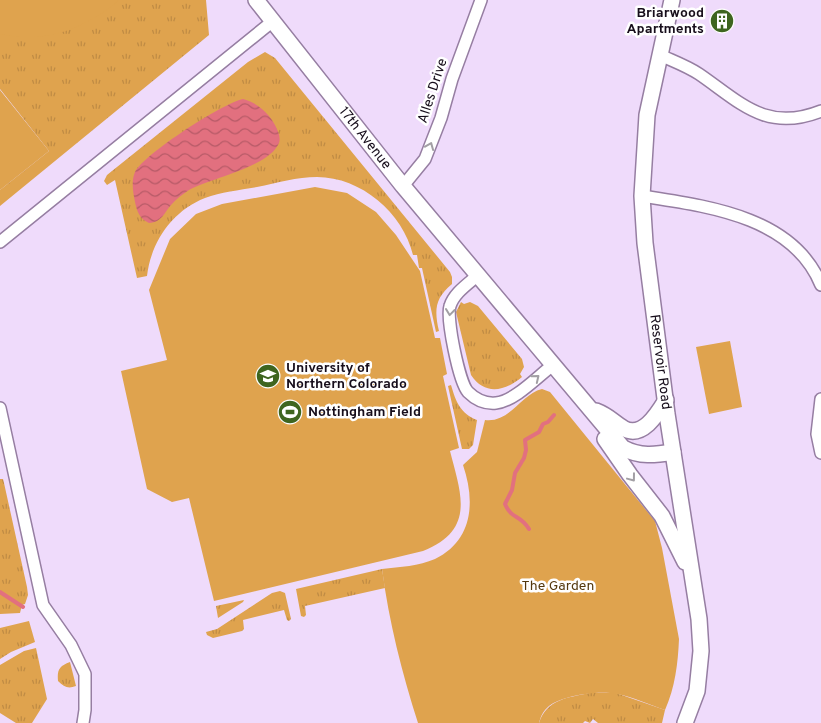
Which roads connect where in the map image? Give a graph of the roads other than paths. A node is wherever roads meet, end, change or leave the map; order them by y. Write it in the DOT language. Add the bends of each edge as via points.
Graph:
graph roads {
  1 [pos="256,0"];
  2 [pos="481,0"];
  3 [pos="672,0"];
  4 [pos="273,20"];
  5 [pos="660,55"];
  6 [pos="821,111"];
  7 [pos="403,186"];
  8 [pos="642,196"];
  9 [pos="0,242"];
  10 [pos="478,275"];
  11 [pos="821,285"];
  12 [pos="553,365"];
  13 [pos="821,399"];
  14 [pos="666,400"];
  15 [pos="588,407"];
  16 [pos="0,408"];
  17 [pos="673,452"];
  18 [pos="821,453"];
  19 [pos="693,579"];
  20 [pos="83,723"];
  21 [pos="685,723"];
  1 -- 4 [label="street, 17th Avenue"];
  7 -- 2 [label="street, Alles Drive, one-way" via="425,159"];
  3 -- 5 [label="street, Reservoir Road"];
  4 -- 7 [label="street, 17th Avenue"];
  4 -- 9 [label="street"];
  5 -- 6 [label="street" via="697,73 735,102 760,115 805,117"];
  5 -- 8 [label="street, Reservoir Road" via="647,115"];
  7 -- 10 [label="street, 17th Avenue"];
  8 -- 11 [label="street" via="751,220 786,238 802,254"];
  8 -- 14 [label="street, Reservoir Road"];
  10 -- 12 [label="street, 17th Avenue"];
  10 -- 12 [label="street, one-way" via="454,297 449,308 448,319 462,382 467,391 484,402 506,401"];
  12 -- 15 [label="street, 17th Avenue"];
  13 -- 18 [label="street" via="817,434"];
  14 -- 15 [label="street" via="646,426 632,431"];
  14 -- 17 [label="street, Reservoir Road"];
  15 -- 17 [label="street, 17th Avenue" via="623,448 632,453 652,456"];
  15 -- 19 [label="street, one-way" via="597,428 667,523"];
  16 -- 20 [label="street" via="43,605 71,645 85,674"];
  17 -- 19 [label="street, Reservoir Road"];
  19 -- 21 [label="street, Reservoir Road" via="701,651 697,691"];
}
